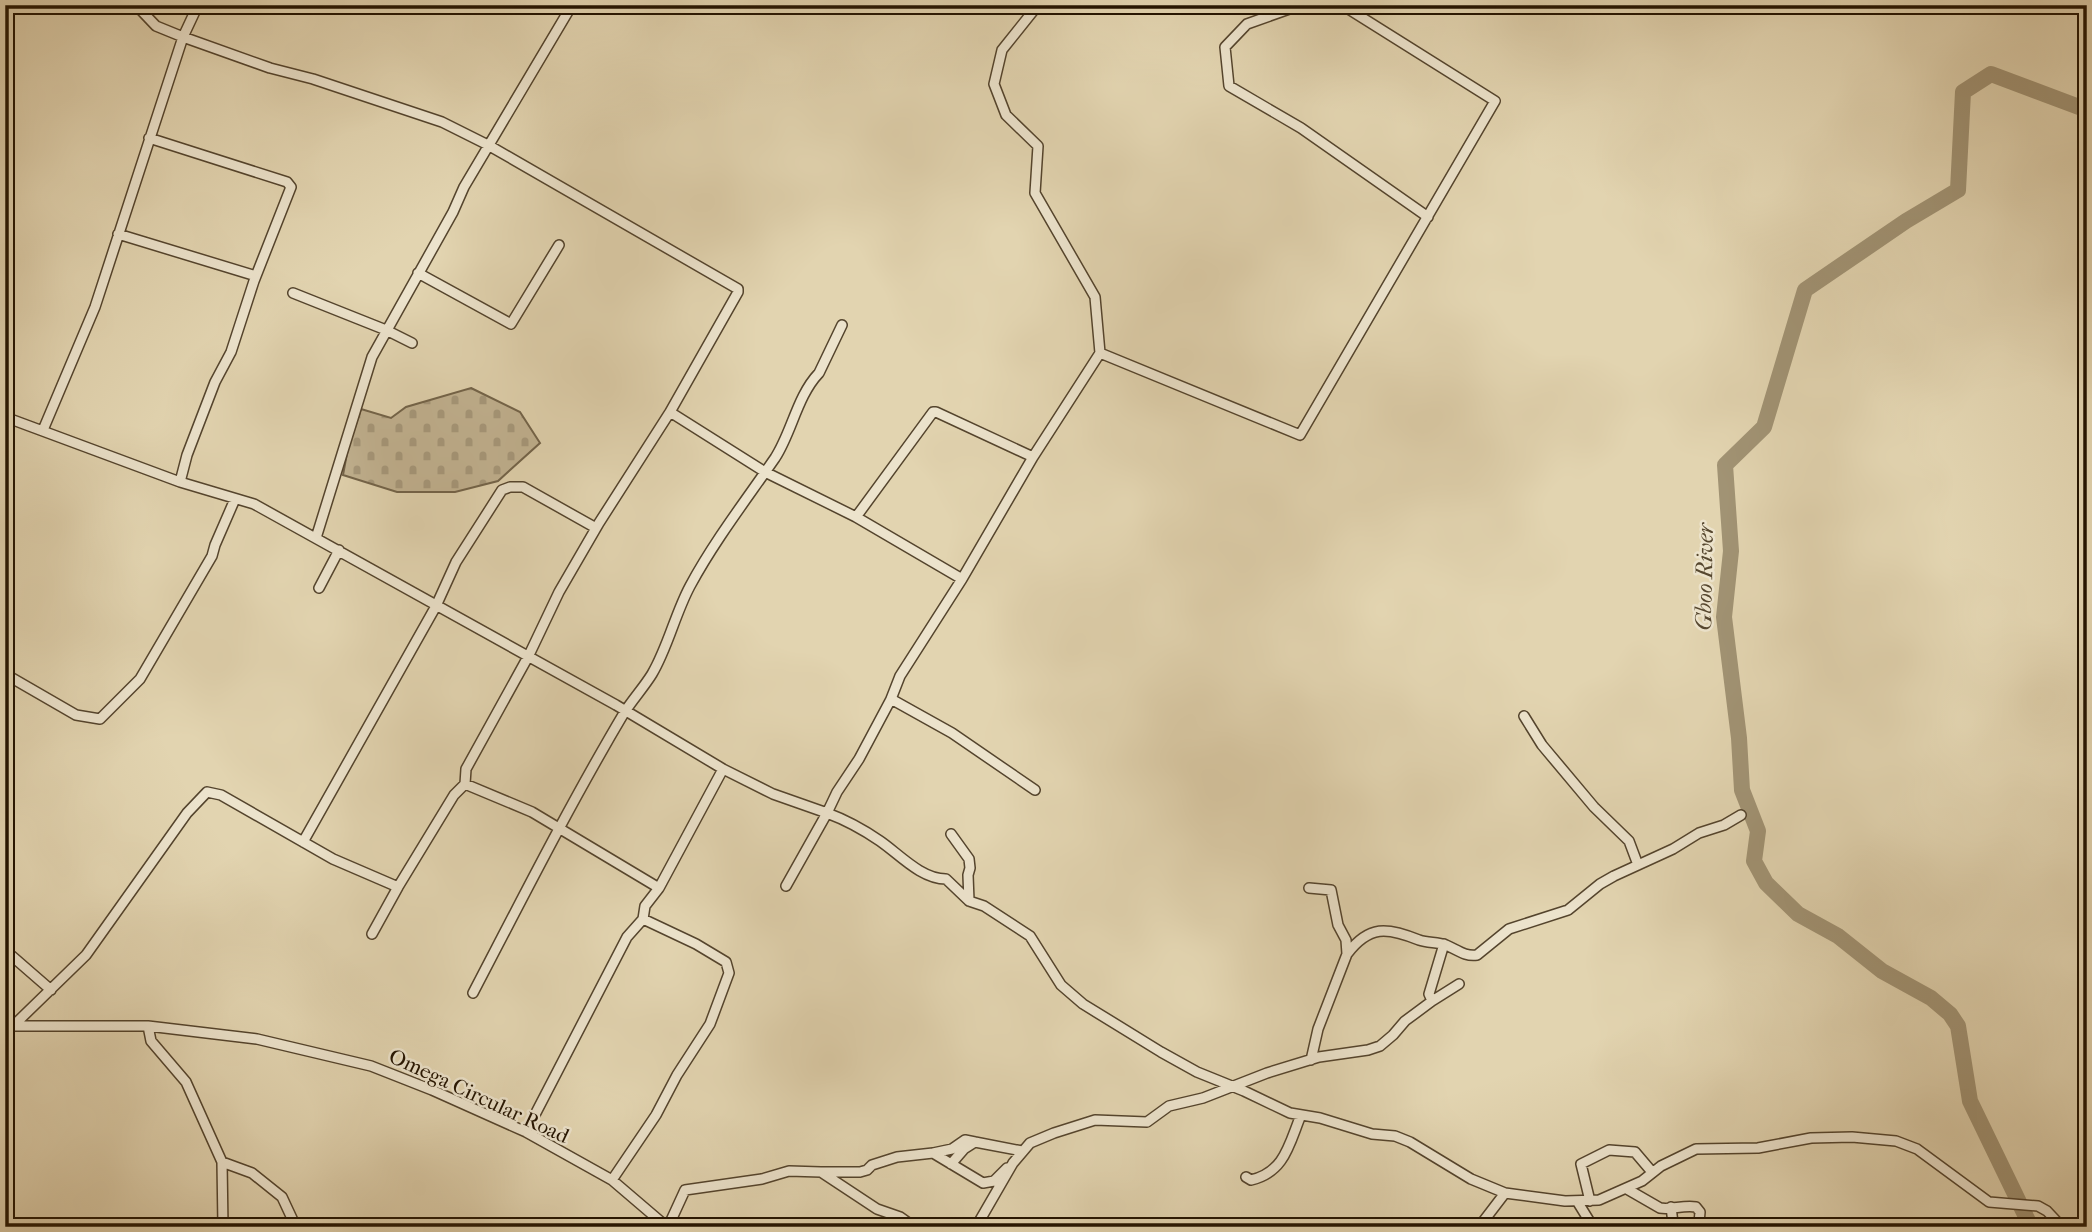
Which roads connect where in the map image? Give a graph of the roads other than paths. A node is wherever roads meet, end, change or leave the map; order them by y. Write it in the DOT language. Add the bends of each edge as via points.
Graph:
graph roads {
  1 [pos="136,5"];
  2 [pos="198,5"];
  3 [pos="572,5"];
  4 [pos="1038,5"];
  5 [pos="1295,5"];
  6 [pos="1342,5"];
  7 [pos="183,37"];
  8 [pos="149,138"];
  9 [pos="488,145"];
  10 [pos="1428,217"];
  11 [pos="118,234"];
  12 [pos="559,246"];
  13 [pos="418,273"];
  14 [pos="256,276"];
  15 [pos="293,293"];
  16 [pos="842,325"];
  17 [pos="386,330"];
  18 [pos="412,343"];
  19 [pos="1100,353"];
  20 [pos="670,412"];
  21 [pos="5,417"];
  22 [pos="43,430"];
  23 [pos="1033,457"];
  24 [pos="765,472"];
  25 [pos="180,482"];
  26 [pos="235,499"];
  27 [pos="856,517"];
  28 [pos="596,528"];
  29 [pos="316,538"];
  30 [pos="339,550"];
  31 [pos="962,579"];
  32 [pos="319,588"];
  33 [pos="436,606"];
  34 [pos="529,655"];
  35 [pos="5,674"];
  36 [pos="891,699"];
  37 [pos="626,710"];
  38 [pos="1524,716"];
  39 [pos="723,769"];
  40 [pos="465,783"];
  41 [pos="1035,790"];
  42 [pos="827,813"];
  43 [pos="1741,814"];
  44 [pos="559,828"];
  45 [pos="951,834"];
  46 [pos="303,842"];
  47 [pos="1638,865"];
  48 [pos="786,886"];
  49 [pos="398,887"];
  50 [pos="659,888"];
  51 [pos="1308,888"];
  52 [pos="970,901"];
  53 [pos="643,919"];
  54 [pos="372,934"];
  55 [pos="1444,944"];
  56 [pos="5,950"];
  57 [pos="1347,954"];
  58 [pos="1460,984"];
  59 [pos="51,990"];
  60 [pos="473,993"];
  61 [pos="1432,1001"];
  62 [pos="9,1026"];
  63 [pos="148,1026"];
  64 [pos="1311,1060"];
  65 [pos="1230,1086"];
  66 [pos="1301,1115"];
  67 [pos="526,1132"];
  68 [pos="975,1142"];
  69 [pos="1022,1151"];
  70 [pos="933,1153"];
  71 [pos="222,1161"];
  72 [pos="1013,1163"];
  73 [pos="951,1164"];
  74 [pos="821,1172"];
  75 [pos="1652,1172"];
  76 [pos="1246,1177"];
  77 [pos="612,1180"];
  78 [pos="1627,1189"];
  79 [pos="1504,1193"];
  80 [pos="1577,1201"];
  81 [pos="1590,1201"];
  82 [pos="1671,1207"];
  83 [pos="223,1227"];
  84 [pos="296,1227"];
  85 [pos="668,1227"];
  86 [pos="914,1227"];
  87 [pos="976,1227"];
  88 [pos="1479,1227"];
  89 [pos="1593,1227"];
  90 [pos="1687,1227"];
  91 [pos="2062,1227"];
  1 -- 7 [label="street" via="156,26"];
  2 -- 7 [label="street"];
  3 -- 9 [label="street"];
  4 -- 19 [label="street" via="1002,50 993,84 1006,115 1038,146 1035,193 1095,297"];
  5 -- 10 [label="street" via="1247,24 1225,47 1229,86 1301,128"];
  6 -- 10 [label="street" via="1495,101"];
  7 -- 8 [label="street"];
  7 -- 9 [label="street" via="442,122"];
  8 -- 11 [label="street"];
  8 -- 14 [label="street" via="289,184"];
  9 -- 13 [label="street"];
  9 -- 20 [label="street" via="738,289"];
  10 -- 19 [label="street" via="1300,435"];
  11 -- 14 [label="street"];
  11 -- 22 [label="street" via="94,307"];
  12 -- 13 [label="street" via="511,324"];
  13 -- 17 [label="street"];
  14 -- 25 [label="street"];
  15 -- 17 [label="street"];
  16 -- 24 [label="street"];
  17 -- 18 [label="street"];
  17 -- 29 [label="street" via="372,357"];
  19 -- 23 [label="street"];
  20 -- 24 [label="street"];
  20 -- 28 [label="street"];
  21 -- 22 [label="street"];
  22 -- 25 [label="street"];
  23 -- 27 [label="street" via="933,412"];
  23 -- 31 [label="street"];
  24 -- 27 [label="street"];
  24 -- 37 [label="street" via="724,528 689,589 653,673"];
  25 -- 26 [label="street"];
  26 -- 29 [label="street" via="254,504"];
  26 -- 35 [label="street" via="212,556 140,679 100,719 76,715"];
  27 -- 31 [label="street"];
  28 -- 33 [label="street" via="523,487 502,490 456,562"];
  28 -- 34 [label="street"];
  29 -- 30 [label="street"];
  30 -- 32 [label="street"];
  30 -- 33 [label="street"];
  31 -- 36 [label="street" via="900,676"];
  33 -- 34 [label="street"];
  33 -- 46 [label="street"];
  34 -- 37 [label="street"];
  34 -- 40 [label="street" via="466,769"];
  36 -- 41 [label="street" via="952,733"];
  36 -- 42 [label="street"];
  37 -- 39 [label="street"];
  37 -- 44 [label="street"];
  38 -- 47 [label="street" via="1594,807 1629,841"];
  39 -- 42 [label="street" via="799,805"];
  39 -- 50 [label="street"];
  40 -- 44 [label="street"];
  40 -- 49 [label="street"];
  42 -- 48 [label="street"];
  42 -- 52 [label="street" via="871,835 915,867 946,879"];
  43 -- 47 [label="street"];
  44 -- 50 [label="street"];
  44 -- 60 [label="street"];
  45 -- 52 [label="street" via="969,859"];
  46 -- 49 [label="street"];
  46 -- 59 [label="street" via="221,795 207,792 187,813 86,955"];
  47 -- 55 [label="street" via="1600,884 1568,910 1509,929 1476,955"];
  49 -- 54 [label="street"];
  50 -- 53 [label="street" via="645,906"];
  51 -- 57 [label="street" via="1331,890"];
  52 -- 65 [label="street" via="1030,936 1060,985 1083,1004 1197,1072"];
  53 -- 67 [label="street" via="627,937"];
  53 -- 77 [label="street" via="726,962 729,973 710,1024"];
  55 -- 57 [label="street" via="1397,931 1373,930"];
  55 -- 61 [label="street" via="1429,994"];
  56 -- 59 [label="street"];
  57 -- 64 [label="street"];
  58 -- 61 [label="street"];
  59 -- 62 [label="street"];
  61 -- 64 [label="street" via="1380,1046"];
  62 -- 63 [label="street, Omega Circular Road"];
  63 -- 67 [label="street, Omega Circular Road" via="257,1039 371,1066"];
  63 -- 71 [label="street" via="151,1041 186,1082"];
  64 -- 65 [label="street"];
  65 -- 66 [label="street"];
  65 -- 69 [label="street" via="1169,1106 1147,1122 1085,1122 1030,1143"];
  66 -- 76 [label="street" via="1273,1171 1251,1180"];
  66 -- 79 [label="street" via="1395,1136"];
  67 -- 77 [label="street, Omega Circular Road"];
  68 -- 69 [label="street"];
  68 -- 70 [label="street" via="965,1140"];
  68 -- 73 [label="street"];
  69 -- 72 [label="street"];
  70 -- 73 [label="street"];
  70 -- 74 [label="street" via="897,1157 860,1172"];
  71 -- 83 [label="street"];
  71 -- 84 [label="street" via="252,1173 282,1197"];
  72 -- 73 [label="street" via="987,1183"];
  72 -- 87 [label="street"];
  74 -- 85 [label="street" via="781,1172 685,1190"];
  74 -- 86 [label="street"];
  75 -- 78 [label="street"];
  75 -- 81 [label="street" via="1635,1152 1609,1150 1581,1164"];
  75 -- 91 [label="street" via="1696,1149 1758,1148 1829,1137 1887,1139 1917,1149 1989,1202 2038,1206"];
  77 -- 85 [label="street, Omega Circular Road"];
  78 -- 81 [label="street"];
  78 -- 82 [label="street" via="1660,1208"];
  79 -- 80 [label="street"];
  79 -- 88 [label="street"];
  80 -- 81 [label="street"];
  80 -- 89 [label="street"];
  82 -- 90 [label="street" via="1673,1223"];
  82 -- 90 [label="street" via="1698,1208 1699,1223"];
}
